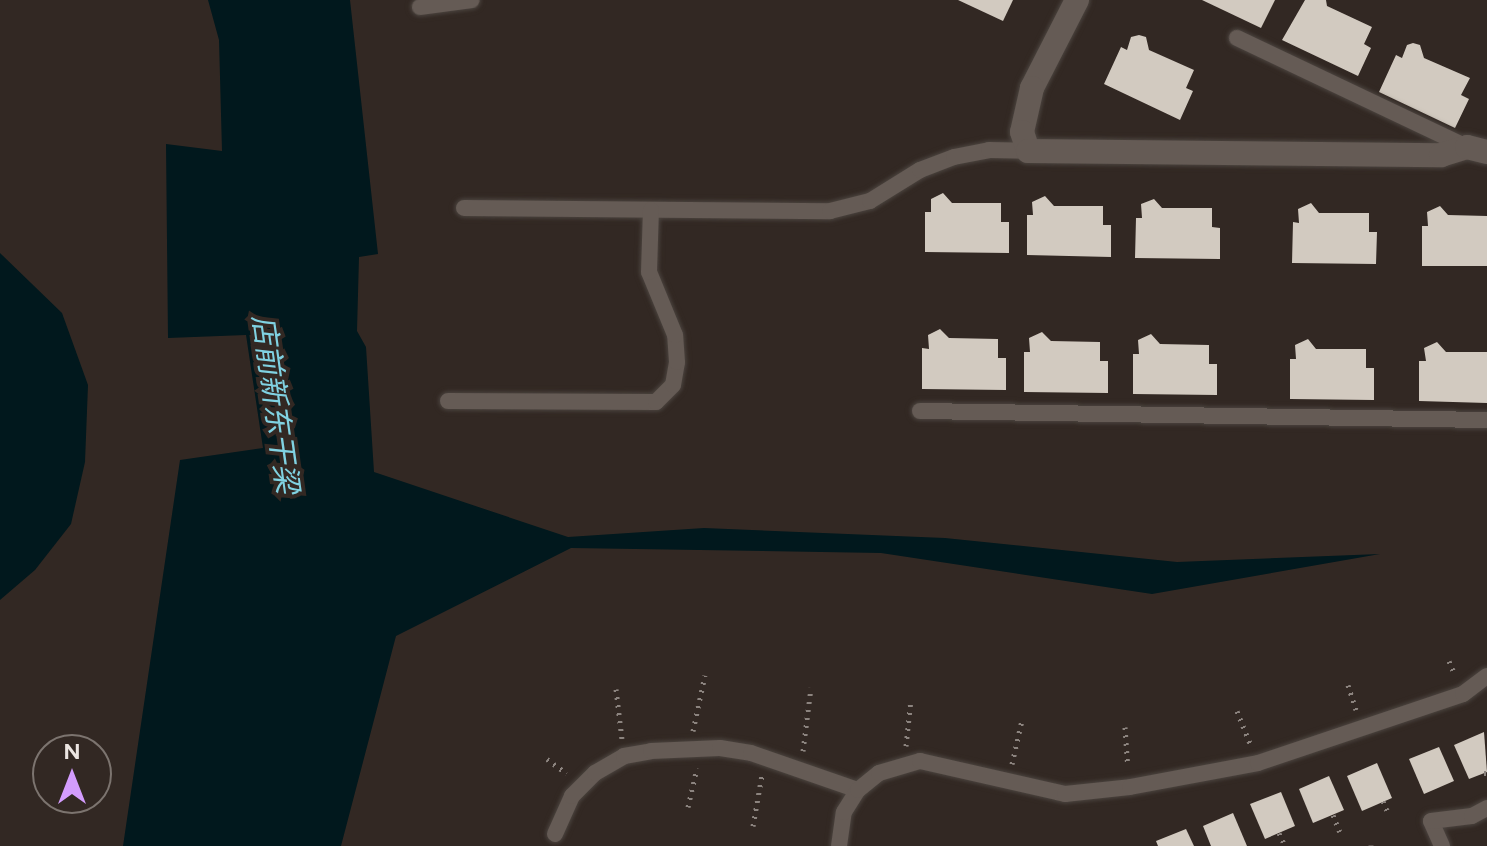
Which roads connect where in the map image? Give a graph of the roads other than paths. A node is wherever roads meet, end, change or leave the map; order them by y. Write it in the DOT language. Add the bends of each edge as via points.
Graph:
graph roads {
  1 [pos="472,0"];
  2 [pos="1077,0"];
  3 [pos="420,7"];
  4 [pos="1237,38"];
  5 [pos="1477,150"];
  6 [pos="1028,151"];
  7 [pos="464,208"];
  8 [pos="651,210"];
  9 [pos="448,401"];
  10 [pos="920,411"];
  11 [pos="1487,420"];
  12 [pos="1487,676"];
  13 [pos="830,784"];
  14 [pos="858,790"];
  15 [pos="1487,808"];
  16 [pos="844,812"];
  17 [pos="555,834"];
  18 [pos="839,846"];
  19 [pos="1442,846"];
  1 -- 3 [label="lane"];
  2 -- 6 [label="street" via="1032,88 1022,132"];
  4 -- 5 [label="lane"];
  5 -- 6 [label="street" via="1441,155"];
  6 -- 8 [label="lane" via="989,150 954,157 920,170 870,201 830,211"];
  7 -- 8 [label="lane"];
  8 -- 9 [label="lane" via="649,272 675,335 677,362 673,385 656,402"];
  10 -- 11 [label="lane"];
  12 -- 14 [label="lane" via="1463,694 1258,763 1130,787 1065,794 920,761 879,773"];
  13 -- 14 [label="lane"];
  13 -- 16 [label="lane"];
  13 -- 17 [label="lane" via="764,758 696,748 624,756 595,773 572,796"];
  14 -- 16 [label="lane"];
  15 -- 19 [label="lane" via="1472,816 1431,821"];
  16 -- 18 [label="lane"];
}
